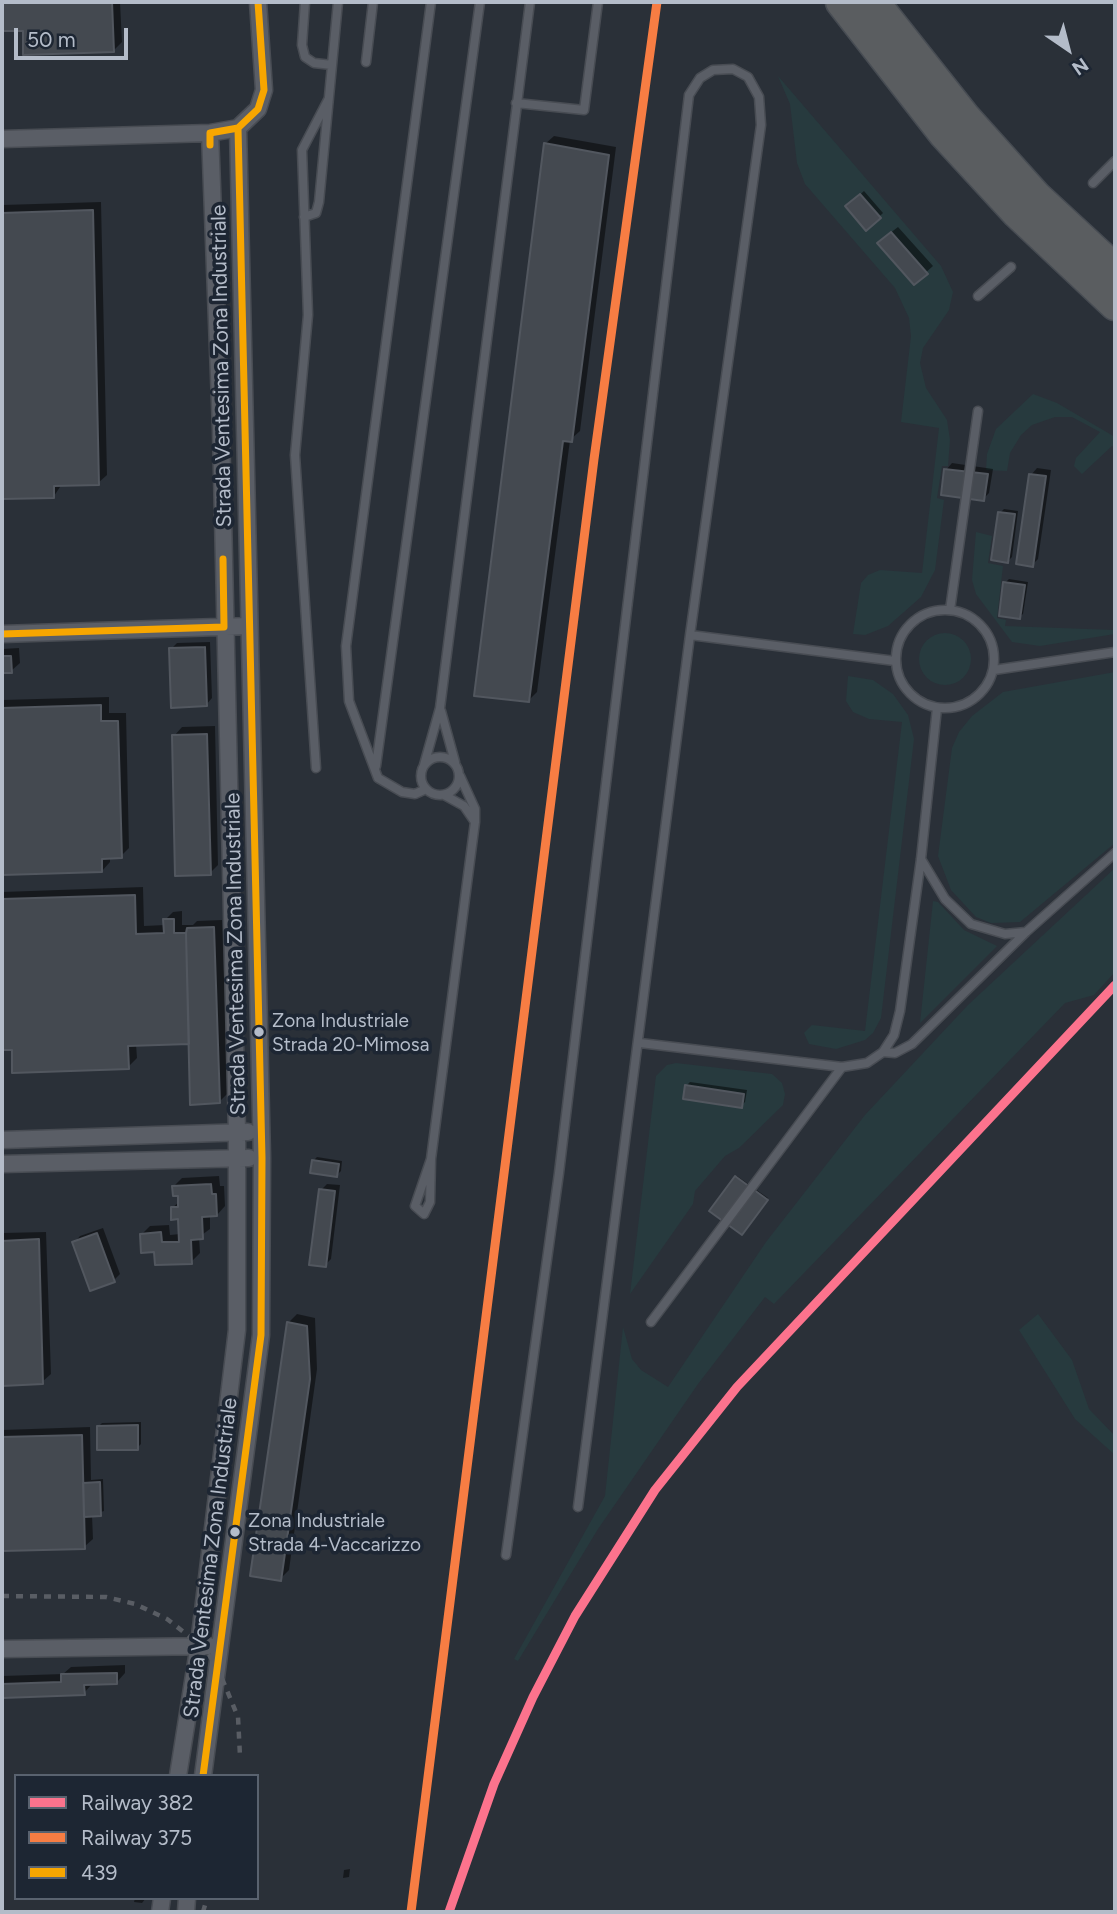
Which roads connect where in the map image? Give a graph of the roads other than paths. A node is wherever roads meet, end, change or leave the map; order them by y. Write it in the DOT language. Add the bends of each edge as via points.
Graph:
graph roads {
  1 [pos="258,2"];
  2 [pos="305,2"];
  3 [pos="338,2"];
  4 [pos="373,2"];
  5 [pos="431,2"];
  6 [pos="480,2"];
  7 [pos="530,2"];
  8 [pos="597,2"];
  9 [pos="841,2"];
  10 [pos="874,2"];
  11 [pos="366,62"];
  12 [pos="332,65"];
  13 [pos="328,100"];
  14 [pos="516,103"];
  15 [pos="238,128"];
  16 [pos="210,133"];
  17 [pos="2,139"];
  18 [pos="1115,161"];
  19 [pos="1093,183"];
  20 [pos="304,217"];
  21 [pos="1011,267"];
  22 [pos="1115,269"];
  23 [pos="978,296"];
  24 [pos="1115,305"];
  25 [pos="978,411"];
  26 [pos="950,610"];
  27 [pos="224,626"];
  28 [pos="249,626"];
  29 [pos="2,634"];
  30 [pos="690,635"];
  31 [pos="1115,652"];
  32 [pos="895,661"];
  33 [pos="993,670"];
  34 [pos="440,708"];
  35 [pos="937,708"];
  36 [pos="455,764"];
  37 [pos="424,765"];
  38 [pos="316,768"];
  39 [pos="375,768"];
  40 [pos="460,776"];
  41 [pos="426,789"];
  42 [pos="444,795"];
  43 [pos="475,822"];
  44 [pos="1115,853"];
  45 [pos="921,859"];
  46 [pos="256,905"];
  47 [pos="232,906"];
  48 [pos="1026,932"];
  49 [pos="234,1017"];
  50 [pos="258,1017"];
  51 [pos="640,1043"];
  52 [pos="883,1052"];
  53 [pos="842,1067"];
  54 [pos="237,1132"];
  55 [pos="261,1132"];
  56 [pos="165,1135"];
  57 [pos="20,1139"];
  58 [pos="2,1140"];
  59 [pos="238,1158"];
  60 [pos="262,1158"];
  61 [pos="431,1158"];
  62 [pos="164,1160"];
  63 [pos="2,1164"];
  64 [pos="21,1164"];
  65 [pos="651,1322"];
  66 [pos="220,1459"];
  67 [pos="244,1461"];
  68 [pos="578,1507"];
  69 [pos="506,1555"];
  70 [pos="199,1644"];
  71 [pos="221,1648"];
  72 [pos="2,1649"];
  73 [pos="183,1738"];
  74 [pos="208,1741"];
  75 [pos="178,1774"];
  76 [pos="203,1774"];
  1 -- 15 [label="street" via="264,90 258,109"];
  2 -- 12 [label="lane" via="305,57"];
  3 -- 12 [label="lane"];
  4 -- 11 [label="lane"];
  5 -- 39 [label="lane" via="346,646 349,701"];
  6 -- 39 [label="lane"];
  7 -- 14 [label="lane"];
  8 -- 14 [label="lane" via="584,110"];
  9 -- 24 [label="highway" via="944,134 1017,213"];
  10 -- 22 [label="highway" via="965,117 1036,196"];
  12 -- 13 [label="lane"];
  13 -- 20 [label="lane" via="302,150"];
  13 -- 20 [label="lane" via="319,202 316,213"];
  14 -- 34 [label="lane"];
  15 -- 16 [label="street"];
  15 -- 28 [label="street, Strada Ventesima Zona Industriale"];
  16 -- 17 [label="street"];
  16 -- 27 [label="street, Strada Ventesima Zona Industriale"];
  18 -- 19 [label="lane"];
  20 -- 38 [label="lane" via="308,315 295,455"];
  21 -- 23 [label="lane"];
  25 -- 26 [label="lane"];
  26 -- 32 [label="lane" via="934,611 912,623 897,644"];
  26 -- 33 [label="lane" via="970,616 985,630 994,649"];
  27 -- 28 [label="street"];
  27 -- 29 [label="street"];
  27 -- 47 [label="street, Strada Ventesima Zona Industriale"];
  28 -- 46 [label="street, Strada Ventesima Zona Industriale"];
  30 -- 32 [label="lane"];
  30 -- 51 [label="lane"];
  30 -- 69 [label="lane" via="761,125 759,97 748,77 733,69 713,70 700,78 689,95 559,1173"];
  31 -- 33 [label="lane"];
  32 -- 35 [label="lane" via="908,692"];
  33 -- 35 [label="lane" via="986,687 973,700 955,708"];
  34 -- 36 [label="lane"];
  34 -- 37 [label="lane"];
  35 -- 45 [label="lane"];
  36 -- 37 [label="lane" via="436,757"];
  36 -- 40 [label="lane"];
  37 -- 41 [label="lane" via="421,777"];
  39 -- 41 [label="lane" via="378,778 392,788 415,794"];
  40 -- 42 [label="lane" via="456,788"];
  40 -- 43 [label="lane" via="475,809"];
  41 -- 42 [label="lane"];
  42 -- 43 [label="lane" via="464,806"];
  43 -- 61 [label="lane"];
  44 -- 48 [label="lane"];
  45 -- 48 [label="lane" via="945,899 971,924 1004,934"];
  45 -- 52 [label="lane" via="900,1011 894,1035"];
  46 -- 47 [label="street"];
  46 -- 50 [label="street, Strada Ventesima Zona Industriale"];
  47 -- 49 [label="street, Strada Ventesima Zona Industriale"];
  48 -- 52 [label="lane" via="912,1044 895,1053"];
  49 -- 50 [label="street"];
  49 -- 54 [label="street, Strada Ventesima Zona Industriale"];
  50 -- 55 [label="street, Strada Ventesima Zona Industriale"];
  51 -- 53 [label="lane"];
  51 -- 68 [label="lane"];
  52 -- 53 [label="lane" via="867,1063"];
  53 -- 65 [label="lane"];
  54 -- 55 [label="street"];
  54 -- 56 [label="street"];
  54 -- 59 [label="street, Strada Ventesima Zona Industriale"];
  55 -- 60 [label="street, Strada Ventesima Zona Industriale"];
  56 -- 57 [label="street"];
  56 -- 62 [label="street"];
  57 -- 58 [label="street"];
  57 -- 64 [label="street"];
  59 -- 60 [label="street"];
  59 -- 62 [label="street"];
  59 -- 66 [label="street, Strada Ventesima Zona Industriale" via="237,1330"];
  60 -- 67 [label="street, Strada Ventesima Zona Industriale" via="261,1335"];
  61 -- 61 [label="lane" via="415,1206 424,1214 430,1202"];
  62 -- 64 [label="street"];
  63 -- 64 [label="street"];
  66 -- 67 [label="street"];
  66 -- 70 [label="street, Strada Ventesima Zona Industriale"];
  67 -- 71 [label="street, Strada Ventesima Zona Industriale"];
  70 -- 71 [label="street"];
  70 -- 72 [label="street"];
  70 -- 73 [label="street, Strada Ventesima Zona Industriale"];
  71 -- 74 [label="street, Strada Ventesima Zona Industriale"];
  73 -- 74 [label="street"];
  73 -- 75 [label="street, Strada Ventesima Zona Industriale"];
  74 -- 76 [label="street, Strada Ventesima Zona Industriale"];
}
